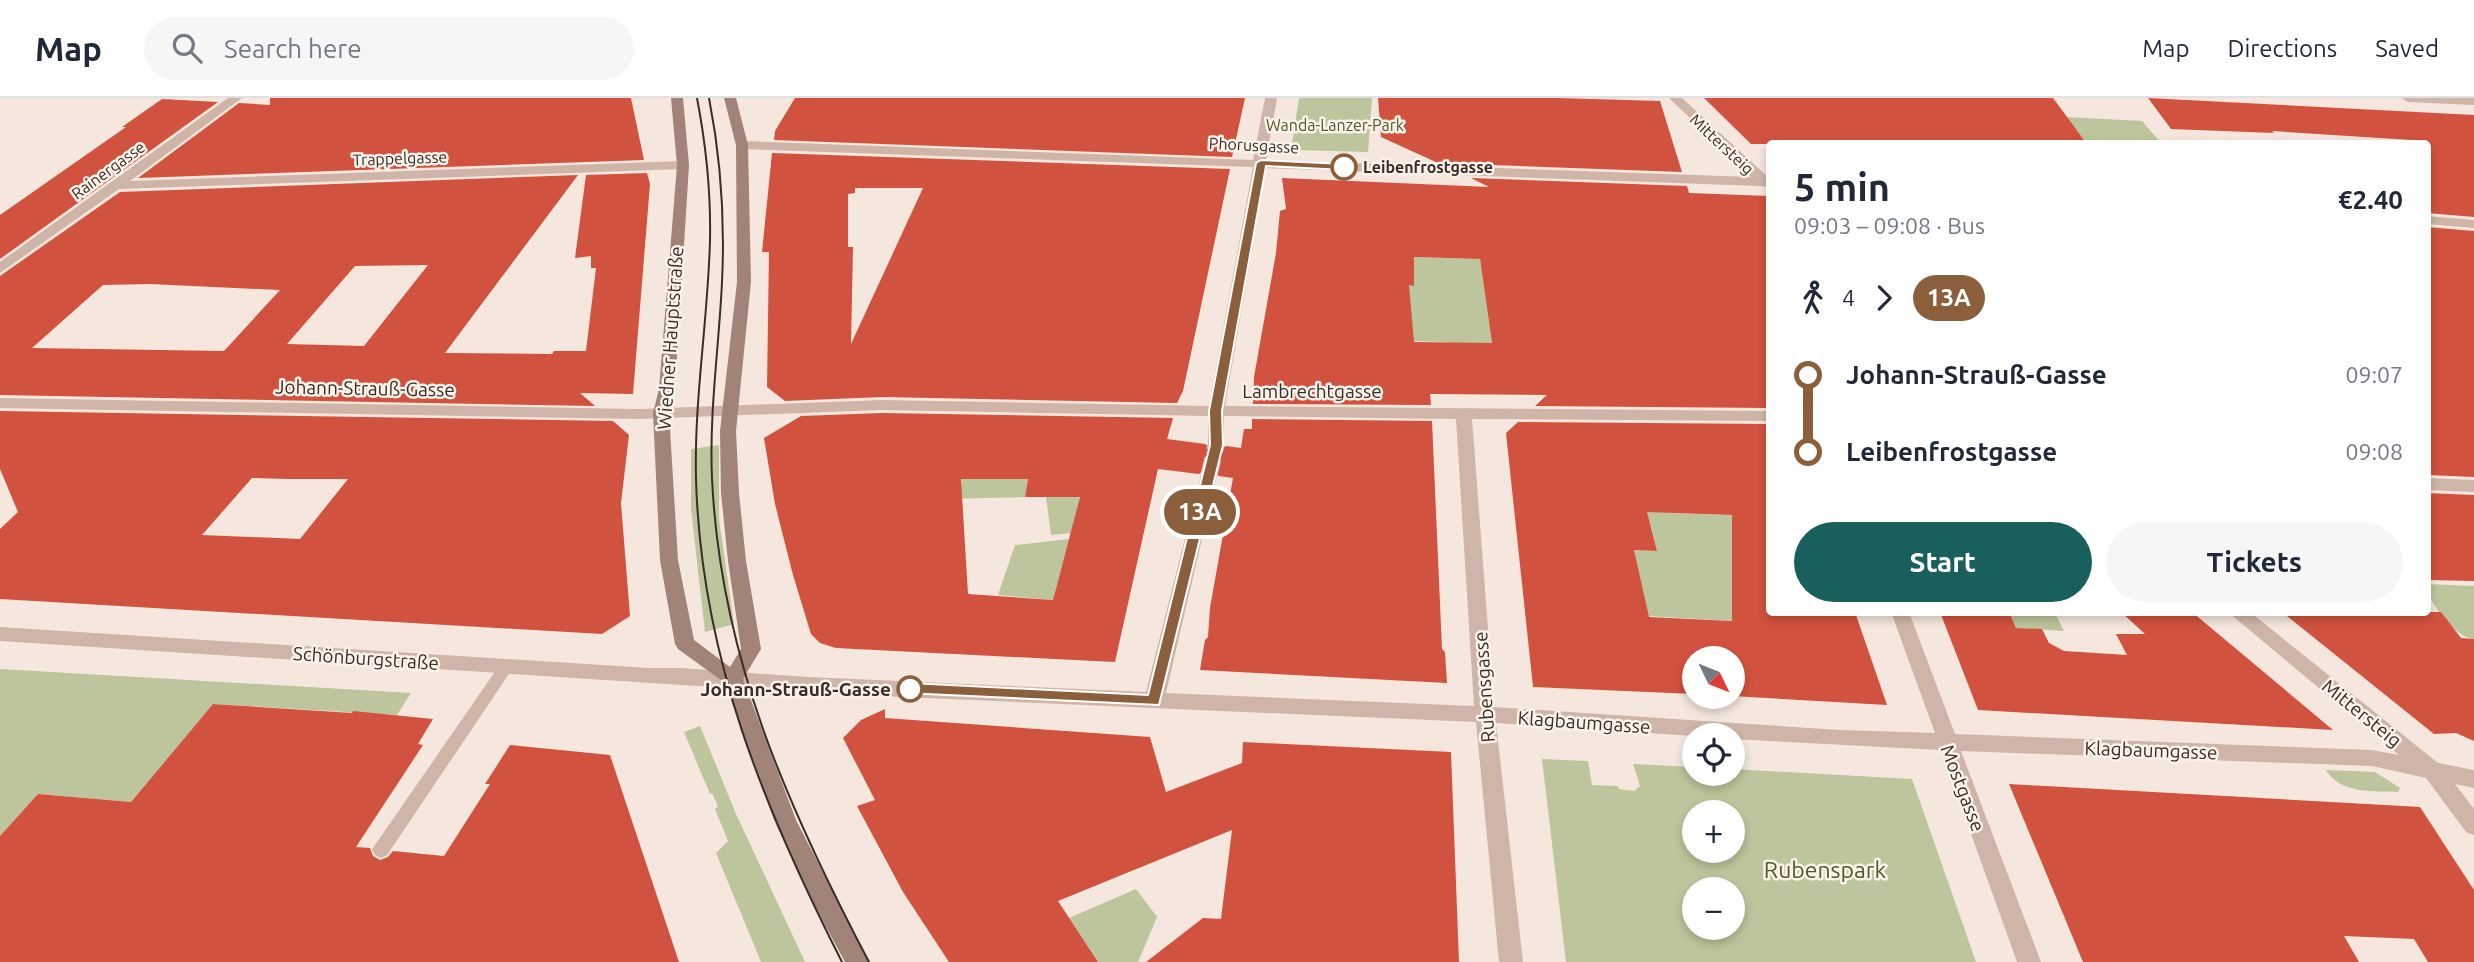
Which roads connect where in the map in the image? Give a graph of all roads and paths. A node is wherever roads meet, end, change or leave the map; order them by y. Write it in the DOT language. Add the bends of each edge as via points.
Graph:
graph roads {
  1 [pos="236,98"];
  2 [pos="677,98"];
  3 [pos="730,98"];
  4 [pos="1271,98"];
  5 [pos="1675,98"];
  6 [pos="2408,98"];
  7 [pos="2474,101"];
  8 [pos="742,145"];
  9 [pos="1261,163"];
  10 [pos="683,165"];
  11 [pos="1766,184"];
  12 [pos="117,185"];
  13 [pos="1766,185"];
  14 [pos="2431,220"];
  15 [pos="2474,224"];
  16 [pos="0,269"];
  17 [pos="0,403"];
  18 [pos="730,410"];
  19 [pos="1216,411"];
  20 [pos="1464,412"];
  21 [pos="660,413"];
  22 [pos="1766,416"];
  23 [pos="1216,445"];
  24 [pos="1209,475"];
  25 [pos="2431,485"];
  26 [pos="2474,486"];
  27 [pos="1901,616"];
  28 [pos="2242,616"];
  29 [pos="0,634"];
  30 [pos="506,667"];
  31 [pos="733,679"];
  32 [pos="1154,701"];
  33 [pos="1485,714"];
  34 [pos="1945,742"];
  35 [pos="2434,772"];
  36 [pos="2474,779"];
  37 [pos="2474,826"];
  38 [pos="381,850"];
  39 [pos="857,962"];
  40 [pos="1511,962"];
  41 [pos="2029,962"];
  1 -- 12 [label="street, Rainergasse"];
  2 -- 10 [label="main road, Wiedner Hauptstraße"];
  3 -- 8 [label="main road"];
  4 -- 9 [label="street"];
  5 -- 11 [label="street, Mittersteig"];
  6 -- 7 [label="street"];
  8 -- 9 [label="street, Phorusgasse"];
  8 -- 18 [label="main road" via="744,282"];
  9 -- 13 [label="street, Phorusgasse"];
  9 -- 19 [label="street"];
  10 -- 12 [label="street, Trappelgasse"];
  10 -- 21 [label="main road, Wiedner Hauptstraße" via="667,389"];
  12 -- 16 [label="street, Rainergasse"];
  14 -- 15 [label="street"];
  17 -- 21 [label="street, Johann-Strauß-Gasse"];
  18 -- 19 [label="street, Lambrechtgasse" via="882,405"];
  18 -- 21 [label="street, Johann-Strauß-Gasse"];
  18 -- 31 [label="main road" via="730,493 751,649"];
  19 -- 20 [label="street, Lambrechtgasse"];
  19 -- 23 [label="street"];
  20 -- 22 [label="street, Lambrechtgasse"];
  20 -- 33 [label="street, Rubensgasse"];
  21 -- 31 [label="main road, Wiedner Hauptstraße" via="669,560 685,644"];
  24 -- 32 [label="street"];
  25 -- 26 [label="street"];
  27 -- 34 [label="street, Mostgasse"];
  28 -- 35 [label="street, Mittersteig"];
  29 -- 30 [label="street, Schönburgstraße"];
  30 -- 31 [label="street, Schönburgstraße"];
  30 -- 38 [label="lane"];
  31 -- 32 [label="street, Klagbaumgasse"];
  31 -- 39 [label="main road" via="785,820"];
  32 -- 33 [label="street, Klagbaumgasse"];
  33 -- 34 [label="street, Klagbaumgasse"];
  33 -- 40 [label="street, Rubensgasse"];
  34 -- 35 [label="street, Klagbaumgasse" via="2372,758"];
  34 -- 41 [label="street, Mostgasse"];
  35 -- 36 [label="street, Klagbaumgasse"];
  35 -- 37 [label="street, Mittersteig"];
}
